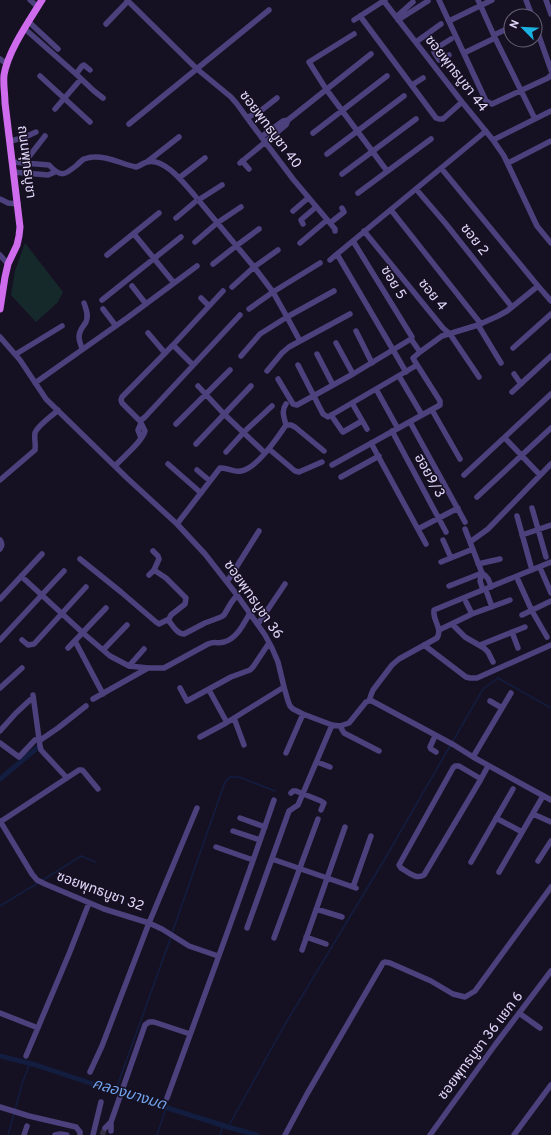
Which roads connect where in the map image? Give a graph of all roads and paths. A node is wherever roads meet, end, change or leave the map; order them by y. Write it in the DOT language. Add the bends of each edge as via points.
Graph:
graph roads {
  1 [pos="30,0"];
  2 [pos="42,0"];
  3 [pos="384,0"];
  4 [pos="439,0"];
  5 [pos="492,0"];
  6 [pos="546,0"];
  7 [pos="127,1"];
  8 [pos="428,1"];
  9 [pos="413,2"];
  10 [pos="479,3"];
  11 [pos="38,7"];
  12 [pos="269,10"];
  13 [pos="551,14"];
  14 [pos="360,16"];
  15 [pos="397,18"];
  16 [pos="354,20"];
  17 [pos="449,21"];
  18 [pos="29,22"];
  19 [pos="106,24"];
  20 [pos="441,24"];
  21 [pos="25,29"];
  22 [pos="503,32"];
  23 [pos="354,34"];
  24 [pos="495,37"];
  25 [pos="451,39"];
  26 [pos="416,42"];
  27 [pos="543,48"];
  28 [pos="58,49"];
  29 [pos="464,53"];
  30 [pos="371,54"];
  31 [pos="449,55"];
  32 [pos="436,57"];
  33 [pos="0,59"];
  34 [pos="430,61"];
  35 [pos="7,64"];
  36 [pos="197,69"];
  37 [pos="90,70"];
  38 [pos="551,70"];
  39 [pos="76,74"];
  40 [pos="551,74"];
  41 [pos="40,76"];
  42 [pos="387,76"];
  43 [pos="423,78"];
  44 [pos="81,79"];
  45 [pos="412,85"];
  46 [pos="326,89"];
  47 [pos="521,91"];
  48 [pos="404,96"];
  49 [pos="64,98"];
  50 [pos="103,98"];
  51 [pos="277,98"];
  52 [pos="462,102"];
  53 [pos="55,109"];
  54 [pos="342,110"];
  55 [pos="551,111"];
  56 [pos="247,118"];
  57 [pos="416,119"];
  58 [pos="535,119"];
  59 [pos="90,122"];
  60 [pos="129,124"];
  61 [pos="357,131"];
  62 [pos="486,131"];
  63 [pos="36,132"];
  64 [pos="314,133"];
  65 [pos="45,136"];
  66 [pos="179,137"];
  67 [pos="431,139"];
  68 [pos="10,140"];
  69 [pos="263,140"];
  70 [pos="494,140"];
  71 [pos="551,141"];
  72 [pos="373,152"];
  73 [pos="327,154"];
  74 [pos="205,158"];
  75 [pos="12,162"];
  76 [pos="147,162"];
  77 [pos="24,163"];
  78 [pos="508,163"];
  79 [pos="441,168"];
  80 [pos="249,169"];
  81 [pos="13,172"];
  82 [pos="55,172"];
  83 [pos="387,172"];
  84 [pos="342,174"];
  85 [pos="179,178"];
  86 [pos="222,185"];
  87 [pos="416,189"];
  88 [pos="358,192"];
  89 [pos="308,198"];
  90 [pos="0,199"];
  91 [pos="198,200"];
  92 [pos="18,204"];
  93 [pos="241,207"];
  94 [pos="316,208"];
  95 [pos="342,208"];
  96 [pos="391,210"];
  97 [pos="293,211"];
  98 [pos="159,213"];
  99 [pos="176,218"];
  100 [pos="328,222"];
  101 [pos="217,223"];
  102 [pos="303,224"];
  103 [pos="259,229"];
  104 [pos="334,231"];
  105 [pos="364,231"];
  106 [pos="134,234"];
  107 [pos="181,237"];
  108 [pos="352,241"];
  109 [pos="195,242"];
  110 [pos="300,243"];
  111 [pos="551,243"];
  112 [pos="236,246"];
  113 [pos="278,250"];
  114 [pos="337,254"];
  115 [pos="0,255"];
  116 [pos="107,255"];
  117 [pos="154,258"];
  118 [pos="330,260"];
  119 [pos="320,263"];
  120 [pos="8,264"];
  121 [pos="213,264"];
  122 [pos="197,266"];
  123 [pos="254,267"];
  124 [pos="174,283"];
  125 [pos="132,286"];
  126 [pos="538,286"];
  127 [pos="232,287"];
  128 [pos="334,290"];
  129 [pos="223,291"];
  130 [pos="273,292"];
  131 [pos="201,298"];
  132 [pos="102,300"];
  133 [pos="551,301"];
  134 [pos="84,303"];
  135 [pos="146,304"];
  136 [pos="209,306"];
  137 [pos="512,308"];
  138 [pos="0,309"];
  139 [pos="103,309"];
  140 [pos="249,309"];
  141 [pos="350,314"];
  142 [pos="551,314"];
  143 [pos="240,315"];
  144 [pos="287,317"];
  145 [pos="479,325"];
  146 [pos="62,326"];
  147 [pos="116,326"];
  148 [pos="356,331"];
  149 [pos="148,333"];
  150 [pos="450,334"];
  151 [pos="0,337"];
  152 [pos="411,339"];
  153 [pos="300,342"];
  154 [pos="336,342"];
  155 [pos="172,345"];
  156 [pos="513,348"];
  157 [pos="82,349"];
  158 [pos="394,350"];
  159 [pos="420,352"];
  160 [pos="165,353"];
  161 [pos="16,354"];
  162 [pos="317,354"];
  163 [pos="241,356"];
  164 [pos="551,356"];
  165 [pos="372,363"];
  166 [pos="501,363"];
  167 [pos="194,365"];
  168 [pos="298,365"];
  169 [pos="417,365"];
  170 [pos="230,370"];
  171 [pos="267,371"];
  172 [pos="406,372"];
  173 [pos="353,374"];
  174 [pos="514,374"];
  175 [pos="399,376"];
  176 [pos="479,377"];
  177 [pos="278,379"];
  178 [pos="35,383"];
  179 [pos="521,384"];
  180 [pos="333,385"];
  181 [pos="198,386"];
  182 [pos="251,386"];
  183 [pos="376,389"];
  184 [pos="512,392"];
  185 [pos="551,394"];
  186 [pos="206,395"];
  187 [pos="314,396"];
  188 [pos="352,402"];
  189 [pos="286,404"];
  190 [pos="272,406"];
  191 [pos="58,410"];
  192 [pos="432,410"];
  193 [pos="224,414"];
  194 [pos="331,415"];
  195 [pos="422,415"];
  196 [pos="362,421"];
  197 [pos="140,422"];
  198 [pos="410,422"];
  199 [pos="176,424"];
  200 [pos="286,425"];
  201 [pos="551,428"];
  202 [pos="367,429"];
  203 [pos="395,429"];
  204 [pos="244,432"];
  205 [pos="505,438"];
  206 [pos="371,443"];
  207 [pos="196,444"];
  208 [pos="267,451"];
  209 [pos="226,452"];
  210 [pos="324,452"];
  211 [pos="522,455"];
  212 [pos="379,456"];
  213 [pos="460,459"];
  214 [pos="322,462"];
  215 [pos="168,464"];
  216 [pos="551,464"];
  217 [pos="332,465"];
  218 [pos="115,466"];
  219 [pos="197,470"];
  220 [pos="464,475"];
  221 [pos="540,475"];
  222 [pos="341,477"];
  223 [pos="0,480"];
  224 [pos="210,481"];
  225 [pos="201,493"];
  226 [pos="477,497"];
  227 [pos="458,508"];
  228 [pos="532,508"];
  229 [pos="517,516"];
  230 [pos="439,518"];
  231 [pos="465,522"];
  232 [pos="178,524"];
  233 [pos="551,525"];
  234 [pos="418,529"];
  235 [pos="465,529"];
  236 [pos="538,529"];
  237 [pos="259,531"];
  238 [pos="446,532"];
  239 [pos="522,535"];
  240 [pos="0,540"];
  241 [pos="443,540"];
  242 [pos="470,542"];
  243 [pos="426,544"];
  244 [pos="0,549"];
  245 [pos="473,549"];
  246 [pos="153,551"];
  247 [pos="42,554"];
  248 [pos="451,558"];
  249 [pos="546,558"];
  250 [pos="80,559"];
  251 [pos="500,559"];
  252 [pos="441,562"];
  253 [pos="551,562"];
  254 [pos="478,564"];
  255 [pos="154,570"];
  256 [pos="532,570"];
  257 [pos="541,570"];
  258 [pos="64,571"];
  259 [pos="482,573"];
  260 [pos="149,575"];
  261 [pos="21,576"];
  262 [pos="518,580"];
  263 [pos="227,582"];
  264 [pos="284,584"];
  265 [pos="449,586"];
  266 [pos="86,587"];
  267 [pos="492,587"];
  268 [pos="485,592"];
  269 [pos="551,593"];
  270 [pos="42,595"];
  271 [pos="238,595"];
  272 [pos="0,599"];
  273 [pos="510,600"];
  274 [pos="551,601"];
  275 [pos="466,602"];
  276 [pos="492,607"];
  277 [pos="106,608"];
  278 [pos="532,610"];
  279 [pos="62,614"];
  280 [pos="250,614"];
  281 [pos="472,614"];
  282 [pos="522,615"];
  283 [pos="169,619"];
  284 [pos="258,624"];
  285 [pos="452,624"];
  286 [pos="127,625"];
  287 [pos="525,627"];
  288 [pos="439,630"];
  289 [pos="512,632"];
  290 [pos="83,633"];
  291 [pos="547,637"];
  292 [pos="0,640"];
  293 [pos="22,640"];
  294 [pos="75,641"];
  295 [pos="269,643"];
  296 [pos="424,645"];
  297 [pos="480,645"];
  298 [pos="551,645"];
  299 [pos="68,648"];
  300 [pos="518,648"];
  301 [pos="144,649"];
  302 [pos="103,650"];
  303 [pos="493,662"];
  304 [pos="129,666"];
  305 [pos="22,668"];
  306 [pos="148,668"];
  307 [pos="284,687"];
  308 [pos="0,688"];
  309 [pos="180,688"];
  310 [pos="209,690"];
  311 [pos="511,693"];
  312 [pos="103,694"];
  313 [pos="93,699"];
  314 [pos="369,701"];
  315 [pos="490,701"];
  316 [pos="86,706"];
  317 [pos="502,708"];
  318 [pos="303,714"];
  319 [pos="225,718"];
  320 [pos="234,718"];
  321 [pos="332,725"];
  322 [pos="340,726"];
  323 [pos="0,731"];
  324 [pos="436,736"];
  325 [pos="200,737"];
  326 [pos="37,741"];
  327 [pos="0,743"];
  328 [pos="244,745"];
  329 [pos="379,751"];
  330 [pos="436,752"];
  331 [pos="286,753"];
  332 [pos="473,757"];
  333 [pos="317,762"];
  334 [pos="488,766"];
  335 [pos="330,767"];
  336 [pos="67,778"];
  337 [pos="481,779"];
  338 [pos="98,789"];
  339 [pos="513,789"];
  340 [pos="291,793"];
  341 [pos="303,794"];
  342 [pos="543,796"];
  343 [pos="274,800"];
  344 [pos="551,800"];
  345 [pos="197,808"];
  346 [pos="321,810"];
  347 [pos="533,814"];
  348 [pos="240,818"];
  349 [pos="496,818"];
  350 [pos="318,819"];
  351 [pos="0,822"];
  352 [pos="551,822"];
  353 [pos="265,827"];
  354 [pos="345,827"];
  355 [pos="233,831"];
  356 [pos="522,832"];
  357 [pos="372,836"];
  358 [pos="260,840"];
  359 [pos="551,841"];
  360 [pos="216,847"];
  361 [pos="272,859"];
  362 [pos="254,860"];
  363 [pos="538,861"];
  364 [pos="471,862"];
  365 [pos="299,869"];
  366 [pos="499,872"];
  367 [pos="327,878"];
  368 [pos="551,887"];
  369 [pos="89,903"];
  370 [pos="316,908"];
  371 [pos="342,917"];
  372 [pos="149,923"];
  373 [pos="247,928"];
  374 [pos="306,937"];
  375 [pos="274,938"];
  376 [pos="326,944"];
  377 [pos="302,950"];
  378 [pos="218,956"];
  379 [pos="551,971"];
  380 [pos="0,1013"];
  381 [pos="519,1013"];
  382 [pos="38,1028"];
  383 [pos="540,1028"];
  384 [pos="190,1034"];
  385 [pos="26,1056"];
  386 [pos="90,1072"];
  387 [pos="551,1085"];
  388 [pos="167,1098"];
  389 [pos="101,1102"];
  390 [pos="0,1107"];
  391 [pos="111,1122"];
  392 [pos="27,1126"];
  393 [pos="105,1128"];
  394 [pos="111,1131"];
  395 [pos="24,1135"];
  396 [pos="59,1135"];
  397 [pos="67,1135"];
  398 [pos="80,1135"];
  399 [pos="94,1135"];
  400 [pos="285,1135"];
  401 [pos="430,1135"];
  402 [pos="514,1135"];
  1 -- 11 [label="street"];
  2 -- 11 [label="main road, ถนนพุทธบูชา"];
  3 -- 14 [label="street"];
  3 -- 15 [label="street, ซอยพุทธบูชา 44"];
  4 -- 17 [label="street"];
  5 -- 10 [label="street"];
  6 -- 13 [label="street"];
  7 -- 19 [label="street"];
  7 -- 36 [label="street, ซอยพุทธบูชา 40"];
  8 -- 15 [label="street"];
  9 -- 15 [label="street"];
  10 -- 17 [label="street"];
  10 -- 24 [label="street"];
  11 -- 18 [label="main road, ถนนพุทธบูชา"];
  12 -- 36 [label="street"];
  14 -- 16 [label="street"];
  14 -- 45 [label="street"];
  15 -- 26 [label="street, ซอยพุทธบูชา 44"];
  17 -- 29 [label="street"];
  18 -- 21 [label="main road, ถนนพุทธบูชา"];
  18 -- 28 [label="street"];
  20 -- 26 [label="street"];
  21 -- 35 [label="main road, ถนนพุทธบูชา"];
  21 -- 39 [label="street"];
  22 -- 24 [label="street"];
  23 -- 46 [label="street" via="309,62"];
  24 -- 29 [label="street"];
  24 -- 47 [label="street"];
  25 -- 32 [label="street" via="435,49"];
  26 -- 34 [label="street, ซอยพุทธบูชา 44"];
  27 -- 38 [label="street"];
  29 -- 47 [label="street" via="486,101 492,104"];
  30 -- 46 [label="street"];
  31 -- 32 [label="street" via="440,60"];
  32 -- 34 [label="street"];
  33 -- 35 [label="street"];
  34 -- 52 [label="street, ซอยพุทธบูชา 44"];
  35 -- 68 [label="main road, ถนนพุทธบูชา" via="4,85"];
  36 -- 56 [label="street, ซอยพุทธบูชา 40" via="231,97"];
  36 -- 60 [label="street"];
  37 -- 39 [label="street" via="84,65"];
  39 -- 44 [label="street"];
  40 -- 47 [label="street" via="548,78"];
  41 -- 49 [label="street"];
  42 -- 54 [label="street"];
  43 -- 45 [label="street"];
  44 -- 49 [label="street"];
  44 -- 50 [label="street"];
  45 -- 52 [label="street" via="436,118 443,119"];
  46 -- 54 [label="street"];
  46 -- 69 [label="street" via="286,124"];
  47 -- 58 [label="street"];
  48 -- 61 [label="street"];
  49 -- 53 [label="street"];
  49 -- 59 [label="street"];
  51 -- 56 [label="street"];
  52 -- 62 [label="street, ซอยพุทธบูชา 44"];
  54 -- 61 [label="street"];
  54 -- 64 [label="street"];
  55 -- 58 [label="street"];
  56 -- 69 [label="street, ซอยพุทธบูชา 40"];
  57 -- 72 [label="street"];
  58 -- 70 [label="street"];
  61 -- 72 [label="street"];
  61 -- 73 [label="street"];
  62 -- 70 [label="street, ซอยพุทธบูชา 44"];
  62 -- 79 [label="street"];
  63 -- 68 [label="street"];
  65 -- 77 [label="street"];
  66 -- 76 [label="street"];
  67 -- 83 [label="street"];
  68 -- 75 [label="main road, ถนนพุทธบูชา"];
  69 -- 80 [label="street" via="241,162"];
  69 -- 89 [label="street, ซอยพุทธบูชา 40"];
  70 -- 78 [label="street, ซอยพุทธบูชา 44"];
  71 -- 78 [label="street"];
  72 -- 83 [label="street"];
  72 -- 84 [label="street"];
  74 -- 85 [label="street"];
  75 -- 77 [label="street"];
  75 -- 81 [label="main road, ถนนพุทธบูชา"];
  76 -- 82 [label="street" via="136,167 113,159 92,157 84,159 66,173"];
  76 -- 85 [label="street" via="165,166"];
  77 -- 82 [label="street" via="49,165"];
  78 -- 111 [label="street, ซอยพุทธบูชา 44" via="537,226"];
  79 -- 87 [label="street"];
  79 -- 126 [label="street"];
  81 -- 82 [label="street" via="48,175"];
  81 -- 92 [label="main road, ถนนพุทธบูชา"];
  83 -- 88 [label="street"];
  85 -- 91 [label="street"];
  86 -- 91 [label="street"];
  87 -- 96 [label="street"];
  87 -- 137 [label="street, ซอย 2"];
  89 -- 94 [label="street, ซอยพุทธบูชา 40"];
  89 -- 97 [label="street"];
  90 -- 92 [label="street"];
  91 -- 99 [label="street"];
  91 -- 101 [label="street"];
  92 -- 120 [label="main road, ถนนพุทธบูชา" via="19,236"];
  93 -- 101 [label="street"];
  94 -- 100 [label="street, ซอยพุทธบูชา 40"];
  94 -- 102 [label="street" via="301,220"];
  95 -- 100 [label="street" via="344,212"];
  96 -- 105 [label="street"];
  96 -- 145 [label="street"];
  98 -- 106 [label="street"];
  100 -- 104 [label="street, ซอยพุทธบูชา 40"];
  100 -- 110 [label="street"];
  101 -- 109 [label="street"];
  101 -- 112 [label="street"];
  103 -- 112 [label="street"];
  105 -- 108 [label="street"];
  105 -- 150 [label="street, ซอย 4"];
  106 -- 116 [label="street"];
  106 -- 117 [label="street"];
  107 -- 117 [label="street"];
  108 -- 114 [label="street"];
  108 -- 152 [label="street, ซอย 5"];
  112 -- 121 [label="street"];
  112 -- 123 [label="street"];
  113 -- 123 [label="street"];
  114 -- 118 [label="street"];
  114 -- 158 [label="street"];
  115 -- 120 [label="street"];
  117 -- 124 [label="street"];
  117 -- 132 [label="street"];
  119 -- 130 [label="street"];
  120 -- 138 [label="main road, ถนนพุทธบูชา"];
  122 -- 124 [label="street"];
  123 -- 127 [label="street"];
  123 -- 130 [label="street"];
  124 -- 135 [label="street"];
  125 -- 135 [label="street"];
  126 -- 133 [label="street"];
  126 -- 137 [label="street"];
  128 -- 144 [label="street"];
  129 -- 136 [label="street"];
  130 -- 140 [label="street"];
  130 -- 144 [label="street"];
  131 -- 136 [label="street"];
  134 -- 157 [label="street" via="88,313 79,338"];
  135 -- 147 [label="street"];
  136 -- 155 [label="street"];
  137 -- 145 [label="street"];
  139 -- 147 [label="street"];
  141 -- 153 [label="street"];
  142 -- 156 [label="street"];
  143 -- 167 [label="street"];
  144 -- 153 [label="street"];
  144 -- 163 [label="street" via="260,334"];
  145 -- 150 [label="street"];
  145 -- 166 [label="street"];
  146 -- 161 [label="street"];
  147 -- 157 [label="street"];
  148 -- 165 [label="street"];
  149 -- 160 [label="street"];
  150 -- 159 [label="street" via="442,336"];
  150 -- 176 [label="street, ซอย 4"];
  151 -- 161 [label="street, ซอยพุทธบูชา 36"];
  152 -- 158 [label="street"];
  152 -- 159 [label="street, ซอย 5"];
  153 -- 171 [label="street" via="282,353"];
  154 -- 173 [label="street"];
  155 -- 160 [label="street"];
  155 -- 167 [label="street"];
  157 -- 178 [label="street"];
  158 -- 165 [label="street"];
  158 -- 172 [label="street"];
  159 -- 169 [label="street" via="414,358"];
  160 -- 197 [label="street" via="122,397 122,403"];
  161 -- 178 [label="street, ซอยพุทธบูชา 36"];
  162 -- 180 [label="street"];
  164 -- 179 [label="street"];
  165 -- 173 [label="street"];
  167 -- 197 [label="street"];
  168 -- 187 [label="street"];
  169 -- 172 [label="street"];
  169 -- 192 [label="street" via="440,401 440,405"];
  170 -- 186 [label="street"];
  172 -- 175 [label="street"];
  173 -- 180 [label="street"];
  174 -- 179 [label="street"];
  175 -- 183 [label="street"];
  175 -- 195 [label="street"];
  177 -- 187 [label="street" via="294,405"];
  178 -- 191 [label="street, ซอยพุทธบูชา 36" via="46,399"];
  179 -- 184 [label="street"];
  180 -- 187 [label="street"];
  181 -- 186 [label="street"];
  182 -- 193 [label="street"];
  183 -- 188 [label="street"];
  183 -- 203 [label="street, ฮอย9/3"];
  185 -- 205 [label="street"];
  186 -- 193 [label="street"];
  186 -- 199 [label="street"];
  187 -- 194 [label="street" via="323,414 328,417"];
  188 -- 194 [label="street"];
  188 -- 196 [label="street"];
  189 -- 200 [label="street" via="283,415"];
  190 -- 204 [label="street"];
  191 -- 218 [label="street, ซอยพุทธบูชา 36"];
  191 -- 223 [label="street" via="38,428 35,433 34,450"];
  192 -- 195 [label="street"];
  192 -- 213 [label="street"];
  193 -- 204 [label="street"];
  193 -- 207 [label="street"];
  194 -- 196 [label="street" via="342,432"];
  195 -- 198 [label="street"];
  196 -- 202 [label="street"];
  197 -- 218 [label="street" via="145,431 144,435"];
  198 -- 203 [label="street"];
  198 -- 227 [label="street"];
  200 -- 208 [label="street"];
  200 -- 210 [label="street" via="291,425"];
  201 -- 211 [label="street"];
  203 -- 206 [label="street"];
  203 -- 230 [label="street, ฮอย9/3"];
  204 -- 208 [label="street"];
  204 -- 209 [label="street"];
  205 -- 211 [label="street"];
  205 -- 220 [label="street"];
  206 -- 212 [label="street"];
  206 -- 217 [label="street"];
  208 -- 214 [label="street" via="299,472"];
  208 -- 224 [label="street" via="244,471 220,468"];
  211 -- 221 [label="street"];
  211 -- 226 [label="street"];
  212 -- 222 [label="street"];
  212 -- 234 [label="street"];
  215 -- 225 [label="street"];
  216 -- 221 [label="street"];
  218 -- 232 [label="street, ซอยพุทธบูชา 36"];
  219 -- 224 [label="street"];
  221 -- 242 [label="street" via="488,529"];
  224 -- 225 [label="street"];
  225 -- 232 [label="street"];
  227 -- 230 [label="street"];
  227 -- 231 [label="street"];
  228 -- 236 [label="street"];
  229 -- 239 [label="street"];
  230 -- 234 [label="street"];
  230 -- 238 [label="street, ฮอย9/3"];
  232 -- 263 [label="street, ซอยพุทธบูชา 36"];
  233 -- 236 [label="street"];
  234 -- 243 [label="street"];
  235 -- 242 [label="street"];
  236 -- 239 [label="street"];
  236 -- 249 [label="street"];
  237 -- 263 [label="street"];
  239 -- 256 [label="street"];
  240 -- 244 [label="street"];
  241 -- 248 [label="street"];
  242 -- 245 [label="street"];
  245 -- 248 [label="street"];
  245 -- 254 [label="street"];
  246 -- 255 [label="street" via="159,559"];
  247 -- 261 [label="street"];
  248 -- 252 [label="street"];
  250 -- 283 [label="street" via="156,622 159,624"];
  251 -- 254 [label="street"];
  253 -- 256 [label="street"];
  254 -- 259 [label="street"];
  255 -- 260 [label="street"];
  255 -- 283 [label="street" via="186,598 185,604"];
  256 -- 267 [label="street"];
  257 -- 269 [label="street"];
  258 -- 270 [label="street"];
  259 -- 265 [label="street"];
  259 -- 267 [label="street"];
  259 -- 268 [label="street" via="480,581"];
  261 -- 270 [label="street"];
  261 -- 272 [label="street"];
  262 -- 278 [label="street"];
  263 -- 271 [label="street, ซอยพุทธบูชา 36"];
  264 -- 284 [label="street"];
  266 -- 279 [label="street"];
  267 -- 268 [label="street"];
  268 -- 276 [label="street"];
  268 -- 288 [label="street" via="434,610 433,616"];
  270 -- 279 [label="street"];
  270 -- 292 [label="street"];
  271 -- 280 [label="street, ซอยพุทธบูชา 36"];
  271 -- 283 [label="street" via="224,615 184,634 180,634"];
  273 -- 276 [label="street"];
  274 -- 278 [label="street"];
  275 -- 281 [label="street"];
  276 -- 281 [label="street"];
  277 -- 290 [label="street"];
  278 -- 282 [label="street"];
  278 -- 291 [label="street"];
  279 -- 290 [label="street"];
  279 -- 293 [label="street" via="34,644 28,645"];
  280 -- 284 [label="street, ซอยพุทธบูชา 36"];
  280 -- 306 [label="street" via="228,641 208,644 164,668"];
  281 -- 285 [label="street"];
  284 -- 295 [label="street, ซอยพุทธบูชา 36"];
  285 -- 288 [label="street"];
  285 -- 297 [label="street" via="465,637"];
  286 -- 302 [label="street"];
  287 -- 289 [label="street"];
  288 -- 296 [label="street" via="438,638"];
  289 -- 297 [label="street"];
  289 -- 300 [label="street"];
  290 -- 294 [label="street"];
  290 -- 302 [label="street"];
  294 -- 299 [label="street"];
  294 -- 312 [label="street"];
  295 -- 307 [label="street, ซอยพุทธบูชา 36" via="278,662"];
  295 -- 310 [label="street" via="250,670 231,677"];
  296 -- 298 [label="street" via="462,674 477,678"];
  296 -- 314 [label="street" via="392,665 373,690"];
  297 -- 303 [label="street" via="488,652"];
  301 -- 304 [label="street"];
  302 -- 304 [label="street"];
  304 -- 306 [label="street"];
  305 -- 308 [label="street"];
  306 -- 312 [label="street"];
  307 -- 318 [label="street, ซอยพุทธบูชา 36" via="290,706"];
  307 -- 320 [label="street"];
  309 -- 310 [label="street" via="187,701"];
  310 -- 319 [label="street"];
  311 -- 317 [label="street"];
  312 -- 313 [label="street"];
  314 -- 322 [label="street" via="349,723"];
  314 -- 324 [label="street"];
  315 -- 317 [label="street"];
  316 -- 326 [label="street"];
  317 -- 332 [label="street"];
  318 -- 321 [label="street, ซอยพุทธบูชา 36"];
  318 -- 331 [label="street"];
  320 -- 325 [label="street"];
  320 -- 328 [label="street"];
  321 -- 322 [label="street, ซอยพุทธบูชา 36"];
  321 -- 333 [label="street"];
  322 -- 329 [label="street" via="344,734"];
  323 -- 326 [label="street" via="31,697"];
  324 -- 330 [label="street" via="430,747"];
  324 -- 332 [label="street"];
  326 -- 327 [label="street" via="19,757"];
  326 -- 336 [label="street" via="41,750"];
  332 -- 334 [label="street"];
  333 -- 335 [label="street"];
  333 -- 341 [label="street"];
  334 -- 337 [label="street"];
  334 -- 342 [label="street"];
  336 -- 338 [label="street" via="82,770"];
  336 -- 351 [label="street"];
  337 -- 337 [label="street" via="424,875 417,877 401,868 401,861 453,768 458,766"];
  339 -- 349 [label="street"];
  340 -- 341 [label="street" via="296,791"];
  341 -- 346 [label="street" via="324,803"];
  341 -- 361 [label="street" via="298,805 289,811"];
  342 -- 344 [label="street"];
  342 -- 347 [label="street"];
  343 -- 353 [label="street"];
  345 -- 372 [label="street"];
  347 -- 352 [label="street"];
  347 -- 356 [label="street"];
  348 -- 353 [label="street"];
  349 -- 356 [label="street"];
  349 -- 364 [label="street"];
  350 -- 365 [label="street"];
  351 -- 369 [label="street, ซอยพุทธบูชา 32" via="38,880"];
  353 -- 358 [label="street"];
  354 -- 367 [label="street"];
  355 -- 358 [label="street"];
  356 -- 366 [label="street"];
  357 -- 367 [label="street" via="355,888"];
  358 -- 362 [label="street"];
  359 -- 363 [label="street"];
  360 -- 362 [label="street"];
  361 -- 365 [label="street"];
  361 -- 373 [label="street"];
  362 -- 378 [label="street"];
  365 -- 367 [label="street"];
  365 -- 375 [label="street"];
  367 -- 370 [label="street"];
  368 -- 400 [label="street" via="475,991 470,994 453,994 431,981 390,963 383,963"];
  369 -- 372 [label="street, ซอยพุทธบูชา 32"];
  369 -- 382 [label="street"];
  370 -- 371 [label="street"];
  370 -- 374 [label="street"];
  372 -- 378 [label="street, ซอยพุทธบูชา 32" via="189,946"];
  372 -- 386 [label="street"];
  374 -- 376 [label="street"];
  374 -- 377 [label="street"];
  378 -- 384 [label="street"];
  379 -- 381 [label="street, ซอยพุทธบูชา 36 แยก 6"];
  380 -- 382 [label="street"];
  381 -- 383 [label="street"];
  381 -- 401 [label="street, ซอยพุทธบูชา 36 แยก 6"];
  382 -- 385 [label="street"];
  384 -- 388 [label="street"];
  384 -- 391 [label="street" via="154,1022 145,1025"];
  387 -- 402 [label="street"];
  389 -- 399 [label="street"];
  390 -- 398 [label="street" via="76,1127"];
  391 -- 393 [label="street"];
  391 -- 394 [label="street"];
  392 -- 395 [label="street"];
  396 -- 397 [label="street"];
}
